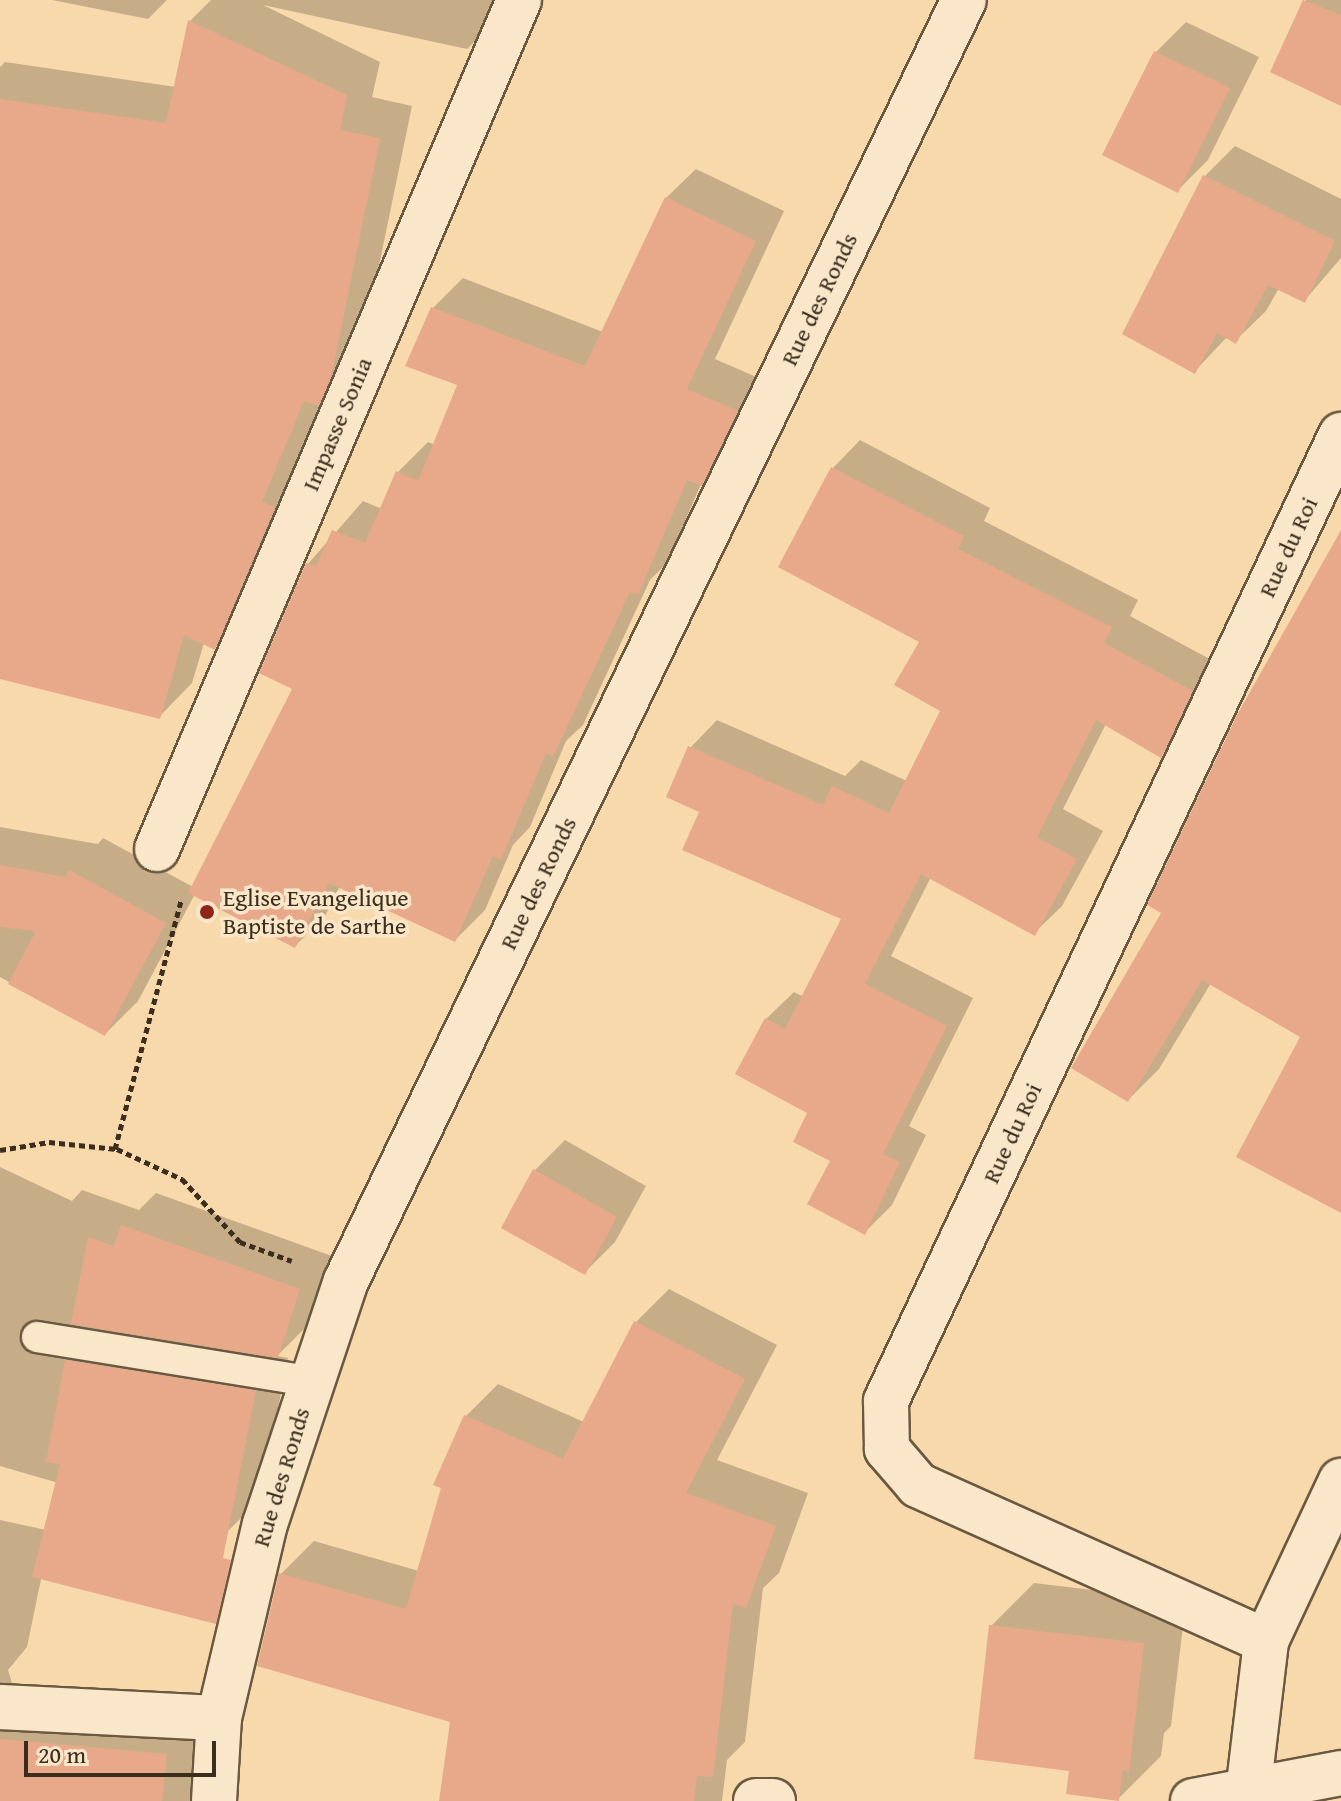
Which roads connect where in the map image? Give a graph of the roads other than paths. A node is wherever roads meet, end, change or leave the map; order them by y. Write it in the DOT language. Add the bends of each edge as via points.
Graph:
graph roads {
  1 [pos="519,0"];
  2 [pos="964,0"];
  3 [pos="1341,435"];
  4 [pos="157,849"];
  5 [pos="37,1337"];
  6 [pos="310,1381"];
  7 [pos="1341,1481"];
  8 [pos="1266,1641"];
  9 [pos="0,1707"];
  10 [pos="219,1718"];
  11 [pos="1341,1773"];
  12 [pos="1246,1796"];
  13 [pos="214,1801"];
  14 [pos="756,1801"];
  15 [pos="773,1801"];
  16 [pos="1193,1801"];
  1 -- 4 [label="street, Impasse Sonia"];
  2 -- 6 [label="street, Rue des Ronds" via="346,1281"];
  3 -- 8 [label="street, Rue du Roi" via="886,1401 887,1449 918,1485"];
  5 -- 6 [label="lane"];
  6 -- 10 [label="street, Rue des Ronds" via="265,1524"];
  7 -- 8 [label="street"];
  8 -- 12 [label="street"];
  9 -- 10 [label="street"];
  10 -- 13 [label="street, Rue des Ronds"];
  11 -- 12 [label="street"];
  12 -- 16 [label="street"];
  14 -- 15 [label="street"];
}
